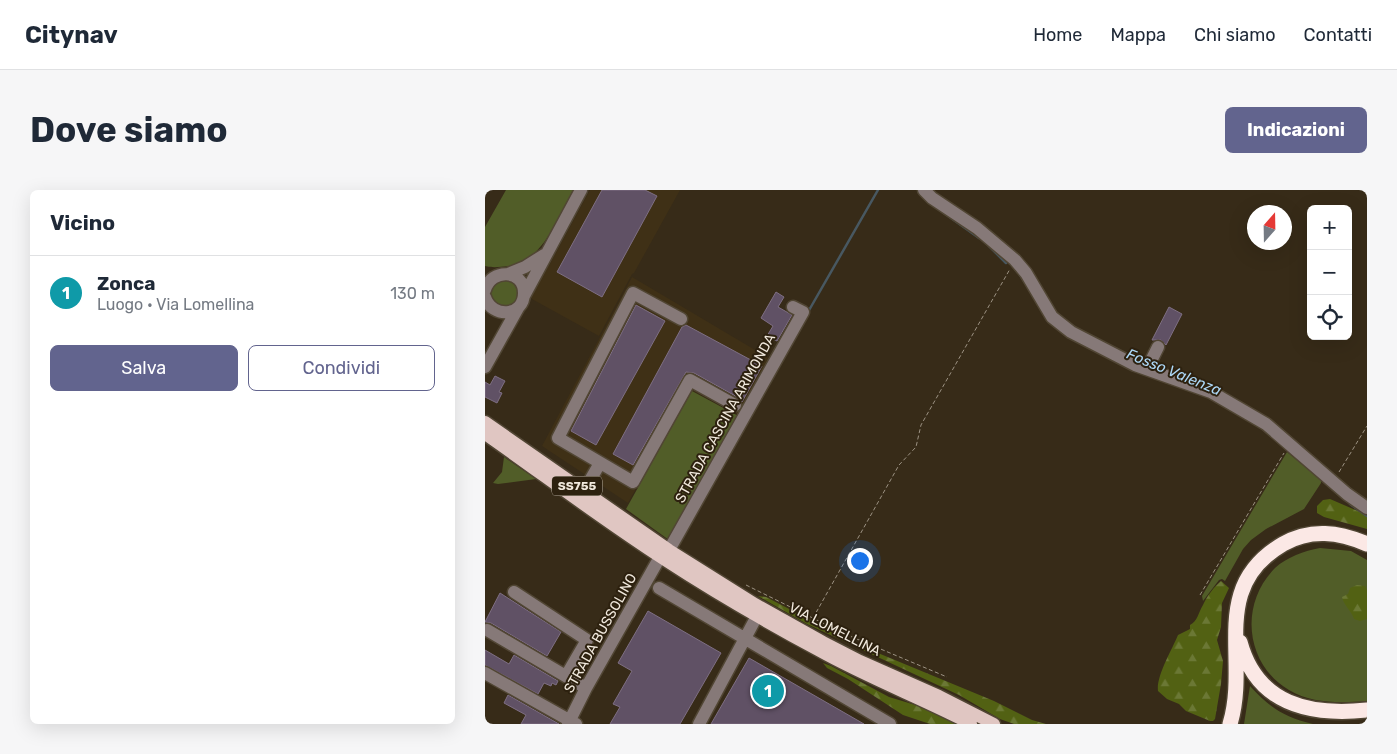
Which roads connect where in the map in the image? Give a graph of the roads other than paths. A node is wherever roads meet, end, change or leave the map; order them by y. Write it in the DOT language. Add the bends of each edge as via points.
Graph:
graph roads {
  1 [pos="581,190"];
  2 [pos="924,190"];
  3 [pos="547,251"];
  4 [pos="508,274"];
  5 [pos="486,288"];
  6 [pos="524,296"];
  7 [pos="793,307"];
  8 [pos="515,310"];
  9 [pos="492,311"];
  10 [pos="681,319"];
  11 [pos="499,339"];
  12 [pos="1158,347"];
  13 [pos="485,367"];
  14 [pos="1147,369"];
  15 [pos="735,405"];
  16 [pos="485,422"];
  17 [pos="485,434"];
  18 [pos="600,462"];
  19 [pos="584,491"];
  20 [pos="1367,508"];
  21 [pos="1367,544"];
  22 [pos="665,556"];
  23 [pos="659,588"];
  24 [pos="514,592"];
  25 [pos="757,616"];
  26 [pos="1236,619"];
  27 [pos="487,630"];
  28 [pos="745,638"];
  29 [pos="485,673"];
  30 [pos="566,676"];
  31 [pos="586,688"];
  32 [pos="1367,710"];
  33 [pos="571,723"];
  34 [pos="699,724"];
  35 [pos="890,724"];
  36 [pos="971,724"];
  37 [pos="994,724"];
  38 [pos="1230,724"];
  1 -- 3 [label="street"];
  2 -- 14 [label="street" via="1015,260 1052,317 1071,332"];
  3 -- 4 [label="street" via="525,267"];
  3 -- 6 [label="street"];
  4 -- 5 [label="street"];
  4 -- 6 [label="street" via="522,284"];
  5 -- 9 [label="street"];
  6 -- 8 [label="street"];
  7 -- 22 [label="street, STRADA CASCINA ARIMONDA" via="803,312"];
  8 -- 9 [label="street" via="507,313"];
  8 -- 11 [label="street"];
  9 -- 11 [label="street"];
  10 -- 18 [label="street" via="633,293 558,438"];
  11 -- 13 [label="street"];
  12 -- 14 [label="street"];
  14 -- 20 [label="street" via="1211,392 1266,424"];
  15 -- 18 [label="street" via="690,380 633,482"];
  16 -- 19 [label="main road, SS755"];
  17 -- 22 [label="main road, SS755" via="581,503"];
  18 -- 19 [label="street"];
  19 -- 22 [label="main road, SS755"];
  21 -- 26 [label="highway" via="1332,533 1291,539 1268,554 1248,577 1241,591"];
  22 -- 25 [label="main road, VIA LOMELLINA"];
  22 -- 31 [label="street, STRADA BUSSOLINO"];
  22 -- 37 [label="main road, VIA LOMELLINA" via="859,661"];
  23 -- 28 [label="street"];
  24 -- 30 [label="street" via="587,640"];
  25 -- 28 [label="street"];
  25 -- 36 [label="main road, VIA LOMELLINA" via="847,666"];
  26 -- 32 [label="highway" via="1245,660 1254,674 1278,697 1315,710 1343,713"];
  26 -- 38 [label="highway" via="1235,686"];
  27 -- 30 [label="street"];
  28 -- 34 [label="street"];
  28 -- 35 [label="street"];
  29 -- 33 [label="street"];
  30 -- 31 [label="street"];
  31 -- 33 [label="street, STRADA BUSSOLINO"];
}
